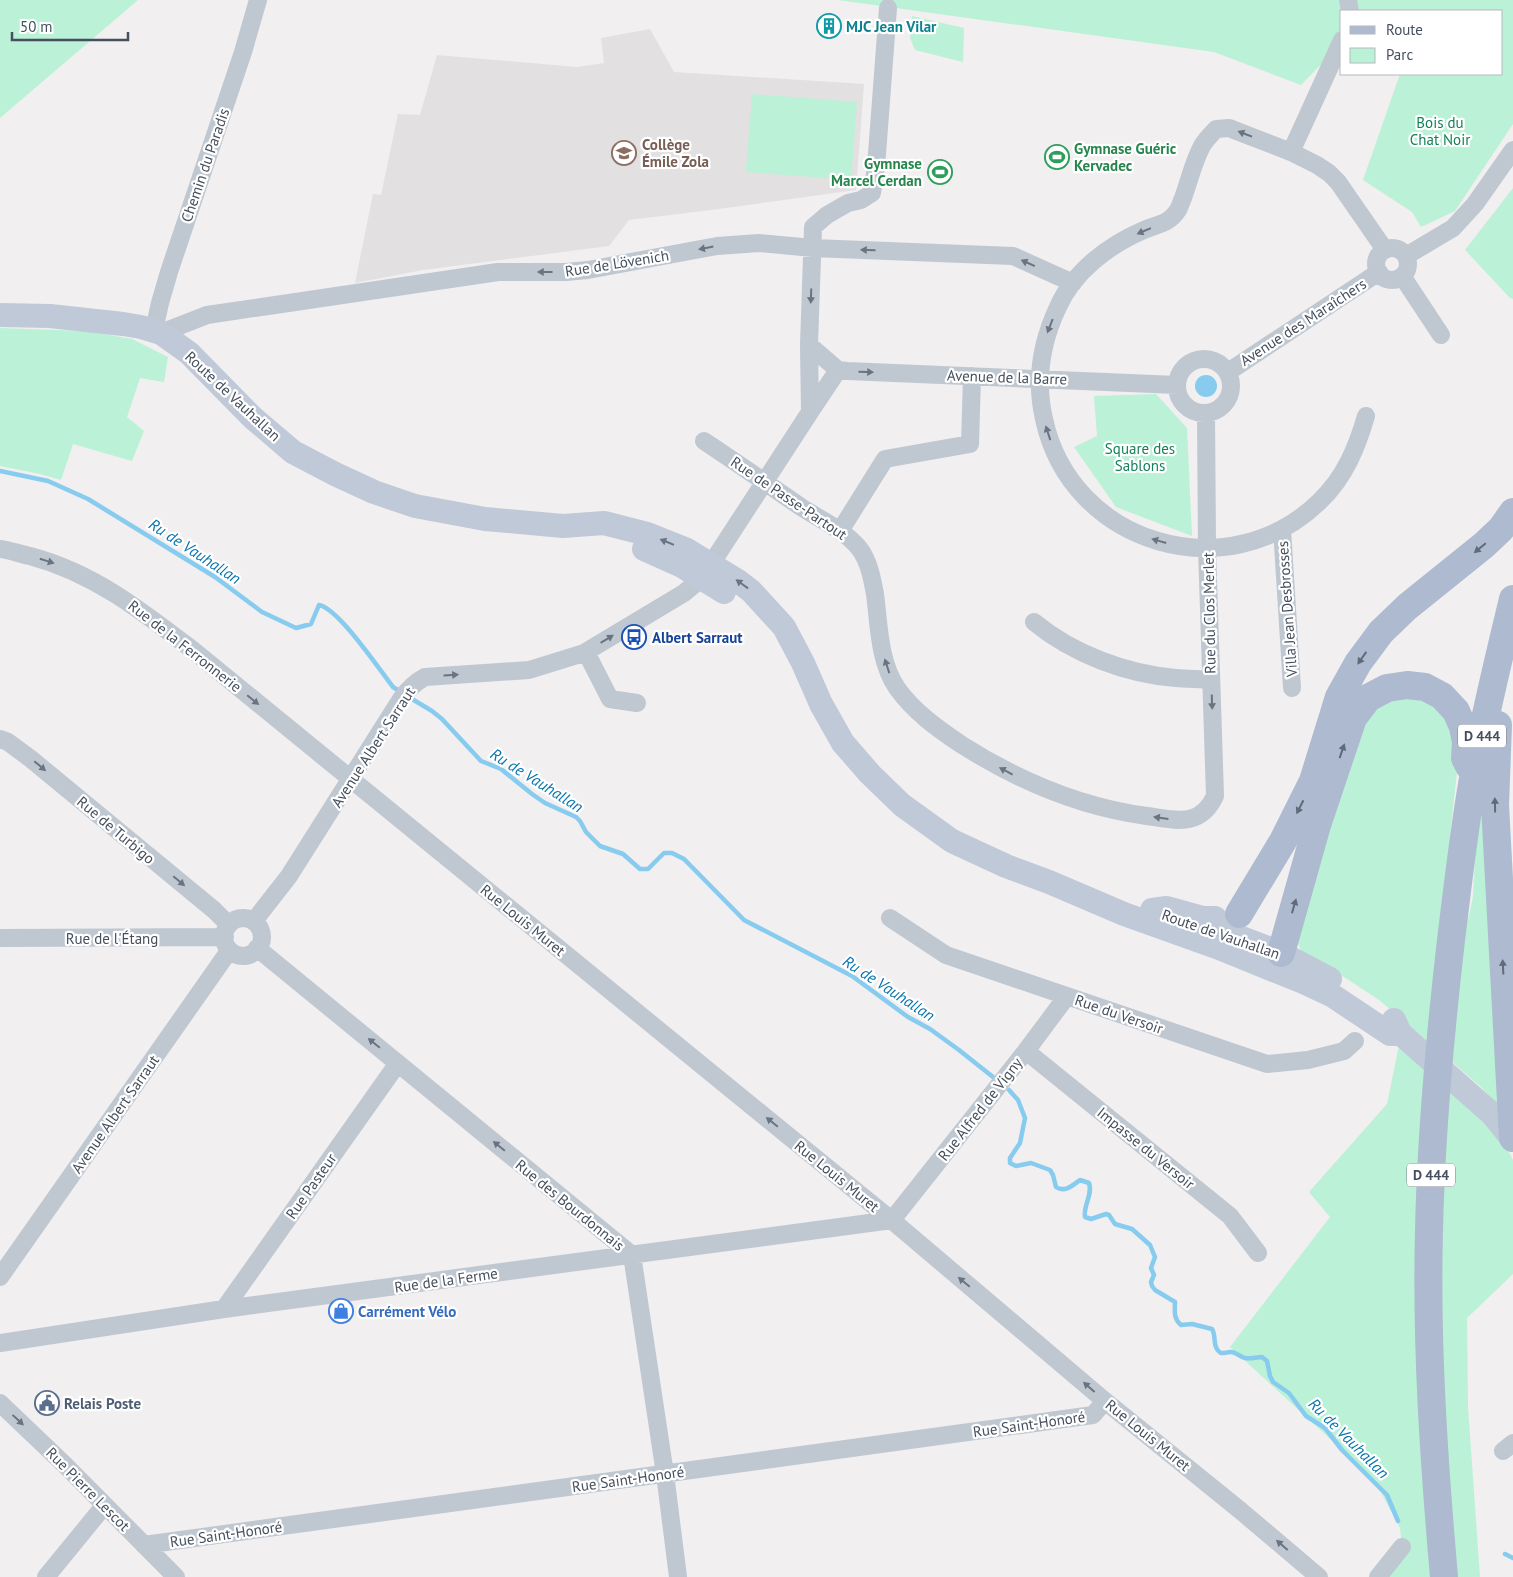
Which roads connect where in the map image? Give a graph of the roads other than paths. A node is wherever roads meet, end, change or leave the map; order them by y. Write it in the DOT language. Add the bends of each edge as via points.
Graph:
graph roads {
  1 [pos="258,0"];
  2 [pos="888,8"];
  3 [pos="1340,44"];
  4 [pos="1513,150"];
  5 [pos="1291,152"];
  6 [pos="813,248"];
  7 [pos="1385,250"];
  8 [pos="1406,256"];
  9 [pos="1379,272"];
  10 [pos="1402,276"];
  11 [pos="1073,283"];
  12 [pos="0,315"];
  13 [pos="158,331"];
  14 [pos="1441,335"];
  15 [pos="809,345"];
  16 [pos="838,370"];
  17 [pos="1228,372"];
  18 [pos="972,376"];
  19 [pos="1039,378"];
  20 [pos="1177,385"];
  21 [pos="810,412"];
  22 [pos="1206,414"];
  23 [pos="1366,416"];
  24 [pos="704,441"];
  25 [pos="764,481"];
  26 [pos="1513,512"];
  27 [pos="1282,529"];
  28 [pos="840,531"];
  29 [pos="1207,548"];
  30 [pos="0,549"];
  31 [pos="706,571"];
  32 [pos="1513,599"];
  33 [pos="1034,622"];
  34 [pos="586,652"];
  35 [pos="1211,680"];
  36 [pos="1292,688"];
  37 [pos="1490,696"];
  38 [pos="637,704"];
  39 [pos="0,739"];
  40 [pos="1474,775"];
  41 [pos="351,779"];
  42 [pos="1207,810"];
  43 [pos="1049,882"];
  44 [pos="890,918"];
  45 [pos="254,921"];
  46 [pos="1239,926"];
  47 [pos="0,938"];
  48 [pos="228,938"];
  49 [pos="257,948"];
  50 [pos="1281,953"];
  51 [pos="1253,962"];
  52 [pos="1067,996"];
  53 [pos="1400,1033"];
  54 [pos="1355,1042"];
  55 [pos="1026,1051"];
  56 [pos="398,1063"];
  57 [pos="1513,1139"];
  58 [pos="892,1220"];
  59 [pos="1258,1252"];
  60 [pos="632,1255"];
  61 [pos="0,1276"];
  62 [pos="224,1309"];
  63 [pos="0,1343"];
  64 [pos="1105,1401"];
  65 [pos="0,1403"];
  66 [pos="664,1474"];
  67 [pos="104,1506"];
  68 [pos="144,1545"];
  69 [pos="1402,1548"];
  70 [pos="46,1577"];
  71 [pos="176,1577"];
  72 [pos="678,1577"];
  73 [pos="1319,1577"];
  74 [pos="1378,1577"];
  75 [pos="1444,1577"];
  1 -- 13 [label="street, Chemin du Paradis" via="169,272"];
  2 -- 6 [label="street" via="872,193 827,215 813,227"];
  3 -- 5 [label="street"];
  4 -- 8 [label="street" via="1475,204 1453,228"];
  5 -- 7 [label="street" via="1317,165 1338,182"];
  5 -- 11 [label="street, one-way" via="1229,128 1216,129 1201,148 1179,209 1166,223 1145,229 1112,246"];
  11 -- 6 [label="street, Rue de Lövenich, one-way" via="1014,256"];
  6 -- 13 [label="street, Rue de Lövenich, one-way" via="759,243 717,246 588,270 498,272 207,315"];
  6 -- 15 [label="street, one-way"];
  7 -- 8 [label="street" via="1397,248"];
  7 -- 9 [label="street" via="1377,259"];
  8 -- 10 [label="street" via="1407,269"];
  9 -- 10 [label="street" via="1387,279"];
  9 -- 17 [label="street, Avenue des Maraîchers"];
  10 -- 14 [label="street"];
  11 -- 19 [label="street, one-way" via="1045,340"];
  12 -- 13 [label="main road" via="50,316"];
  13 -- 31 [label="main road, Route de Vauhallan" via="189,353 253,418 293,452 374,492 415,506 486,519 564,526 639,547 682,566"];
  15 -- 16 [label="street"];
  15 -- 21 [label="street"];
  16 -- 18 [label="street, Avenue de la Barre, one-way"];
  16 -- 21 [label="street"];
  17 -- 20 [label="street" via="1214,361 1198,360 1183,369"];
  17 -- 22 [label="street" via="1232,386 1227,402"];
  18 -- 19 [label="street, Avenue de la Barre"];
  18 -- 28 [label="street" via="970,444 885,458"];
  19 -- 20 [label="street, Avenue de la Barre"];
  29 -- 19 [label="street, one-way" via="1160,542 1130,531 1090,502 1071,481 1046,431"];
  20 -- 22 [label="street" via="1185,405"];
  21 -- 25 [label="street, Avenue Albert Sarraut"];
  22 -- 29 [label="street, Rue du Clos Merlet"];
  23 -- 27 [label="street" via="1360,439 1337,482 1321,501"];
  24 -- 25 [label="street, Rue de Passe-Partout"];
  25 -- 28 [label="street, Rue de Passe-Partout"];
  25 -- 31 [label="street, Avenue Albert Sarraut"];
  26 -- 46 [label="main road, one-way" via="1484,545 1407,606 1381,632 1358,663 1339,697 1314,781"];
  27 -- 29 [label="street" via="1234,546"];
  27 -- 36 [label="street, Villa Jean Desbrosses"];
  42 -- 28 [label="street, Rue de Passe-Partout, one-way" via="1192,819 1178,820 1079,802 1011,774 921,715 896,687 888,672 868,565 860,549"];
  29 -- 35 [label="street, Rue du Clos Merlet"];
  30 -- 41 [label="street, Rue de la Ferronnerie, one-way" via="50,562 91,579 124,598"];
  34 -- 31 [label="street, Avenue Albert Sarraut, one-way" via="684,593"];
  31 -- 43 [label="main road, Route de Vauhallan" via="727,593 769,626 803,663 821,704 844,743 902,805 952,841"];
  32 -- 37 [label="main road, D 444"];
  33 -- 35 [label="street" via="1070,646 1117,666 1175,678"];
  34 -- 38 [label="street" via="610,698"];
  41 -- 34 [label="street, Avenue Albert Sarraut, one-way" via="404,695 416,682 426,677 529,670"];
  35 -- 42 [label="street, Rue du Clos Merlet, one-way" via="1215,788"];
  37 -- 40 [label="main road, D 444"];
  57 -- 37 [label="main road, one-way" via="1495,805 1499,717"];
  39 -- 48 [label="street, Rue de Turbigo, one-way" via="31,759 214,910"];
  50 -- 40 [label="main road, one-way" via="1317,825 1353,718 1368,698 1387,688 1407,685 1425,687 1442,696 1456,711 1463,727 1465,758"];
  40 -- 75 [label="main road, D 444" via="1443,1006 1428,1232 1429,1357"];
  41 -- 45 [label="street, Avenue Albert Sarraut" via="289,876"];
  58 -- 41 [label="street, Rue Louis Muret, one-way"];
  43 -- 46 [label="main road, Route de Vauhallan" via="1152,910 1167,908 1204,918 1225,918"];
  43 -- 51 [label="main road, Route de Vauhallan"];
  44 -- 52 [label="street, Rue du Versoir" via="946,955"];
  45 -- 48 [label="street" via="244,918 233,921"];
  45 -- 49 [label="street" via="262,938"];
  46 -- 50 [label="main road, Route de Vauhallan"];
  46 -- 51 [label="main road"];
  47 -- 48 [label="street, Rue de l'Étang"];
  48 -- 49 [label="street" via="238,956 254,953"];
  48 -- 61 [label="street, Avenue Albert Sarraut"];
  56 -- 49 [label="street, Rue des Bourdonnais, one-way"];
  50 -- 51 [label="main road"];
  50 -- 53 [label="main road, Route de Vauhallan" via="1340,984 1395,1020"];
  51 -- 53 [label="main road, Route de Vauhallan" via="1333,996 1390,1034"];
  52 -- 54 [label="street, Rue du Versoir" via="1268,1064 1308,1060 1344,1051"];
  52 -- 55 [label="street, Rue Alfred de Vigny"];
  53 -- 57 [label="main road, Route de Vauhallan" via="1486,1109"];
  55 -- 58 [label="street, Rue Alfred de Vigny"];
  55 -- 59 [label="street, Impasse du Versoir" via="1230,1216"];
  60 -- 56 [label="street, Rue des Bourdonnais, one-way"];
  56 -- 62 [label="street, Rue Pasteur"];
  58 -- 60 [label="street, Rue de la Ferme"];
  64 -- 58 [label="street, Rue Louis Muret, one-way"];
  60 -- 62 [label="street, Rue de la Ferme"];
  60 -- 66 [label="street, Rue des Bourdonnais"];
  62 -- 63 [label="street, Rue de la Ferme"];
  64 -- 66 [label="street, Rue Saint-Honoré" via="1093,1415"];
  73 -- 64 [label="street, Rue Louis Muret, one-way"];
  65 -- 67 [label="street, Rue Pierre Lescot, one-way"];
  66 -- 68 [label="street, Rue Saint-Honoré"];
  66 -- 72 [label="street, Rue des Bourdonnais"];
  67 -- 68 [label="street, Rue Pierre Lescot"];
  67 -- 70 [label="street"];
  68 -- 71 [label="street, Rue Pierre Lescot"];
  69 -- 74 [label="street"];
}
